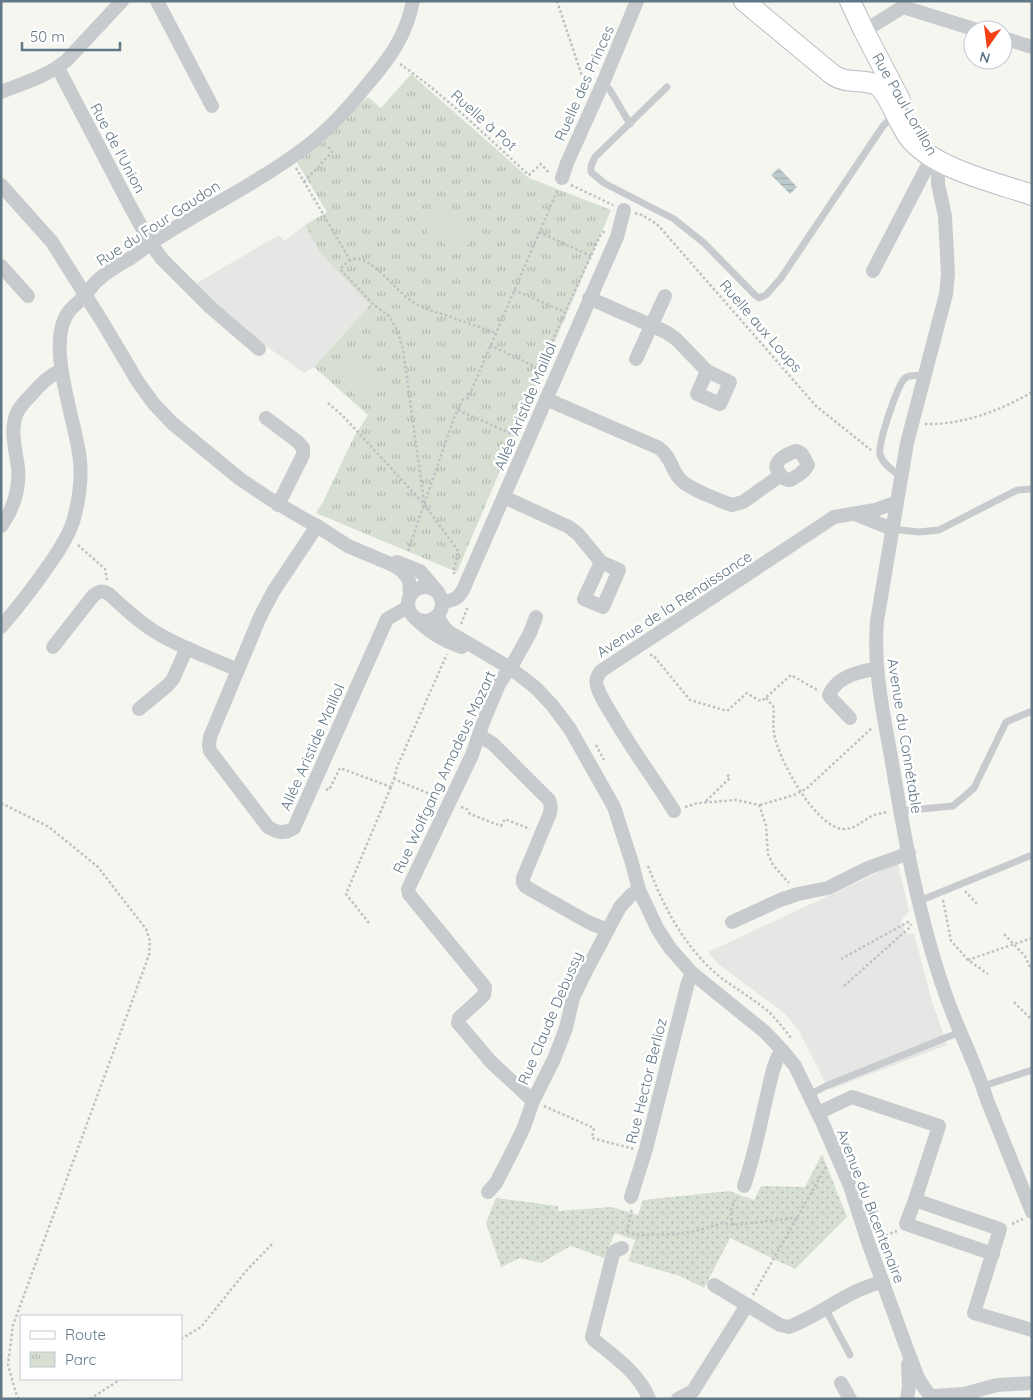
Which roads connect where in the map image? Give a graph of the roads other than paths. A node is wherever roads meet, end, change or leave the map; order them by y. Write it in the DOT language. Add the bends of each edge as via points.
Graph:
graph roads {
  1 [pos="122,1"];
  2 [pos="157,1"];
  3 [pos="412,1"];
  4 [pos="637,1"];
  5 [pos="744,1"];
  6 [pos="850,1"];
  7 [pos="908,4"];
  8 [pos="963,25"];
  9 [pos="864,31"];
  10 [pos="1013,41"];
  11 [pos="1032,47"];
  12 [pos="878,58"];
  13 [pos="58,68"];
  14 [pos="865,81"];
  15 [pos="603,83"];
  16 [pos="668,87"];
  17 [pos="1,92"];
  18 [pos="212,106"];
  19 [pos="900,112"];
  20 [pos="630,124"];
  21 [pos="935,159"];
  22 [pos="562,178"];
  23 [pos="1,185"];
  24 [pos="1032,195"];
  25 [pos="624,210"];
  26 [pos="151,244"];
  27 [pos="1,266"];
  28 [pos="873,271"];
  29 [pos="85,295"];
  30 [pos="28,296"];
  31 [pos="665,296"];
  32 [pos="589,298"];
  33 [pos="651,326"];
  34 [pos="259,349"];
  35 [pos="636,359"];
  36 [pos="61,370"];
  37 [pos="707,371"];
  38 [pos="924,376"];
  39 [pos="546,399"];
  40 [pos="266,418"];
  41 [pos="781,475"];
  42 [pos="901,477"];
  43 [pos="1032,489"];
  44 [pos="504,497"];
  45 [pos="897,502"];
  46 [pos="278,504"];
  47 [pos="854,514"];
  48 [pos="1,526"];
  49 [pos="317,526"];
  50 [pos="892,529"];
  51 [pos="601,562"];
  52 [pos="440,597"];
  53 [pos="411,606"];
  54 [pos="437,616"];
  55 [pos="536,617"];
  56 [pos="1,627"];
  57 [pos="53,647"];
  58 [pos="187,648"];
  59 [pos="493,658"];
  60 [pos="510,668"];
  61 [pos="877,668"];
  62 [pos="238,670"];
  63 [pos="138,709"];
  64 [pos="1032,711"];
  65 [pos="850,718"];
  66 [pos="479,735"];
  67 [pos="674,811"];
  68 [pos="900,811"];
  69 [pos="909,853"];
  70 [pos="1032,855"];
  71 [pos="639,890"];
  72 [pos="918,901"];
  73 [pos="732,922"];
  74 [pos="607,930"];
  75 [pos="692,973"];
  76 [pos="960,1032"];
  77 [pos="782,1050"];
  78 [pos="1032,1070"];
  79 [pos="983,1086"];
  80 [pos="809,1094"];
  81 [pos="533,1101"];
  82 [pos="818,1113"];
  83 [pos="744,1186"];
  84 [pos="488,1192"];
  85 [pos="631,1197"];
  86 [pos="914,1200"];
  87 [pos="1028,1215"];
  88 [pos="622,1248"];
  89 [pos="993,1254"];
  90 [pos="882,1282"];
  91 [pos="714,1285"];
  92 [pos="747,1305"];
  93 [pos="826,1308"];
  94 [pos="1032,1330"];
  95 [pos="904,1341"];
  96 [pos="850,1355"];
  97 [pos="841,1383"];
  98 [pos="1032,1383"];
  99 [pos="932,1396"];
  100 [pos="960,1396"];
  101 [pos="649,1399"];
  102 [pos="678,1399"];
  103 [pos="850,1399"];
  104 [pos="907,1399"];
  1 -- 13 [label="street"];
  2 -- 18 [label="street"];
  3 -- 26 [label="street, Rue du Four Gaudon" via="403,35 390,57 345,111 319,136 290,158"];
  4 -- 15 [label="street, Ruelle des Princes"];
  5 -- 14 [label="main road" via="838,79"];
  6 -- 9 [label="main road, Rue Paul Lorillon"];
  7 -- 8 [label="street"];
  7 -- 9 [label="street"];
  9 -- 12 [label="main road, Rue Paul Lorillon"];
  10 -- 11 [label="street"];
  12 -- 14 [label="street"];
  12 -- 19 [label="main road, Rue Paul Lorillon"];
  13 -- 17 [label="street"];
  13 -- 26 [label="street, Rue de l'Union"];
  14 -- 19 [label="main road, Rue Paul Lorillon" via="882,90"];
  15 -- 20 [label="lane"];
  15 -- 22 [label="street, Ruelle des Princes"];
  16 -- 20 [label="lane"];
  19 -- 20 [label="lane" via="882,126 781,278 760,298 704,243 674,219 604,183 592,172 595,157"];
  19 -- 21 [label="main road, Rue Paul Lorillon" via="929,146"];
  21 -- 24 [label="main road"];
  21 -- 28 [label="street"];
  21 -- 38 [label="street, Avenue du Connétable" via="945,216 948,274 946,294"];
  23 -- 29 [label="street, Avenue du Bicentenaire" via="52,242"];
  25 -- 32 [label="street, Allée Aristide Maillol" via="617,237"];
  26 -- 29 [label="street, Rue du Four Gaudon" via="97,280"];
  26 -- 34 [label="street, Rue de l'Union" via="210,308"];
  27 -- 30 [label="street"];
  29 -- 36 [label="street, Rue du Four Gaudon" via="69,311 61,331"];
  29 -- 46 [label="street, Avenue du Bicentenaire" via="154,404 240,479"];
  31 -- 33 [label="street"];
  32 -- 33 [label="street"];
  32 -- 39 [label="street, Allée Aristide Maillol"];
  33 -- 35 [label="street"];
  33 -- 37 [label="street" via="676,339"];
  36 -- 48 [label="street" via="49,376 16,415 13,437 18,481 11,509"];
  36 -- 56 [label="street, Rue du Four Gaudon" via="81,464 73,522 68,536 36,583"];
  38 -- 42 [label="street, Avenue du Connétable"];
  38 -- 42 [label="lane" via="911,375 901,384 880,446 881,458"];
  39 -- 41 [label="street" via="659,448 665,452 682,481 726,503 743,502"];
  39 -- 44 [label="street, Allée Aristide Maillol"];
  40 -- 46 [label="street" via="303,448 303,455"];
  42 -- 45 [label="street, Avenue du Connétable"];
  43 -- 50 [label="lane" via="1017,490 939,530"];
  44 -- 51 [label="street" via="569,527"];
  44 -- 52 [label="street, Allée Aristide Maillol" via="460,595 452,601"];
  45 -- 47 [label="street, Avenue de la Renaissance"];
  45 -- 50 [label="street, Avenue du Connétable"];
  46 -- 49 [label="street, Avenue du Bicentenaire"];
  47 -- 50 [label="street"];
  47 -- 67 [label="street, Avenue de la Renaissance" via="825,523 601,671 596,680 597,688"];
  49 -- 52 [label="street, Avenue du Bicentenaire" via="336,531 420,571"];
  49 -- 53 [label="street, Avenue du Bicentenaire" via="348,546 400,570 409,580"];
  49 -- 62 [label="street" via="260,617"];
  50 -- 61 [label="street, Avenue du Connétable" via="875,637"];
  52 -- 53 [label="street" via="432,588 419,588 414,590"];
  52 -- 54 [label="street" via="441,611"];
  53 -- 54 [label="street" via="423,621"];
  53 -- 59 [label="street, Avenue du Bicentenaire" via="427,630 438,637"];
  53 -- 62 [label="street, Allée Aristide Maillol" via="387,618 294,828 288,832 268,827 210,752 210,737"];
  54 -- 59 [label="street, Avenue du Bicentenaire" via="449,632"];
  55 -- 60 [label="street, Rue Wolfgang Amadeus Mozart"];
  57 -- 58 [label="street" via="93,596 103,591 158,634"];
  58 -- 62 [label="street"];
  58 -- 63 [label="street" via="173,679"];
  59 -- 60 [label="street, Avenue du Bicentenaire"];
  60 -- 66 [label="street, Rue Wolfgang Amadeus Mozart"];
  60 -- 71 [label="street, Avenue du Bicentenaire" via="552,705 584,753 614,807"];
  61 -- 65 [label="street" via="850,674 831,690 829,695"];
  61 -- 68 [label="street, Avenue du Connétable"];
  64 -- 68 [label="lane" via="1006,722 974,788 953,806"];
  66 -- 74 [label="street" via="493,744 548,800 551,807 523,878 526,887"];
  66 -- 81 [label="street, Rue Wolfgang Amadeus Mozart" via="408,889 485,987 484,995 459,1018 458,1023 491,1062"];
  68 -- 69 [label="street, Avenue du Connétable"];
  69 -- 72 [label="street, Avenue du Connétable"];
  69 -- 73 [label="street" via="828,888 780,900"];
  70 -- 72 [label="lane"];
  71 -- 74 [label="street, Rue Claude Debussy" via="620,907"];
  71 -- 75 [label="street, Avenue du Bicentenaire" via="658,930"];
  72 -- 76 [label="street, Avenue du Connétable" via="944,992"];
  74 -- 81 [label="street, Rue Claude Debussy" via="573,998 564,1034"];
  75 -- 77 [label="street, Avenue du Bicentenaire"];
  75 -- 85 [label="street, Rue Hector Berlioz" via="646,1152"];
  76 -- 79 [label="street, Avenue du Connétable"];
  76 -- 80 [label="lane"];
  77 -- 80 [label="street, Avenue du Bicentenaire" via="795,1066"];
  77 -- 83 [label="street" via="772,1073"];
  78 -- 79 [label="lane"];
  79 -- 87 [label="street, Avenue du Connétable"];
  80 -- 82 [label="street, Avenue du Bicentenaire"];
  81 -- 84 [label="street, Rue Claude Debussy" via="514,1148"];
  82 -- 86 [label="street" via="852,1098 939,1126"];
  82 -- 90 [label="street, Avenue du Bicentenaire" via="850,1186"];
  86 -- 89 [label="street" via="1000,1229"];
  86 -- 89 [label="street" via="906,1224"];
  88 -- 101 [label="street" via="613,1254 592,1337 635,1377"];
  89 -- 94 [label="street" via="974,1313"];
  90 -- 93 [label="street"];
  90 -- 95 [label="street, Avenue du Bicentenaire"];
  91 -- 92 [label="street"];
  92 -- 93 [label="street" via="789,1327"];
  92 -- 102 [label="street" via="693,1391"];
  93 -- 96 [label="lane"];
  95 -- 99 [label="street, Avenue du Bicentenaire" via="918,1378"];
  95 -- 104 [label="street, Avenue du Bicentenaire" via="909,1372"];
  97 -- 103 [label="street"];
  98 -- 100 [label="street" via="997,1385"];
  99 -- 100 [label="street"];
  99 -- 104 [label="street" via="918,1392"];
}
